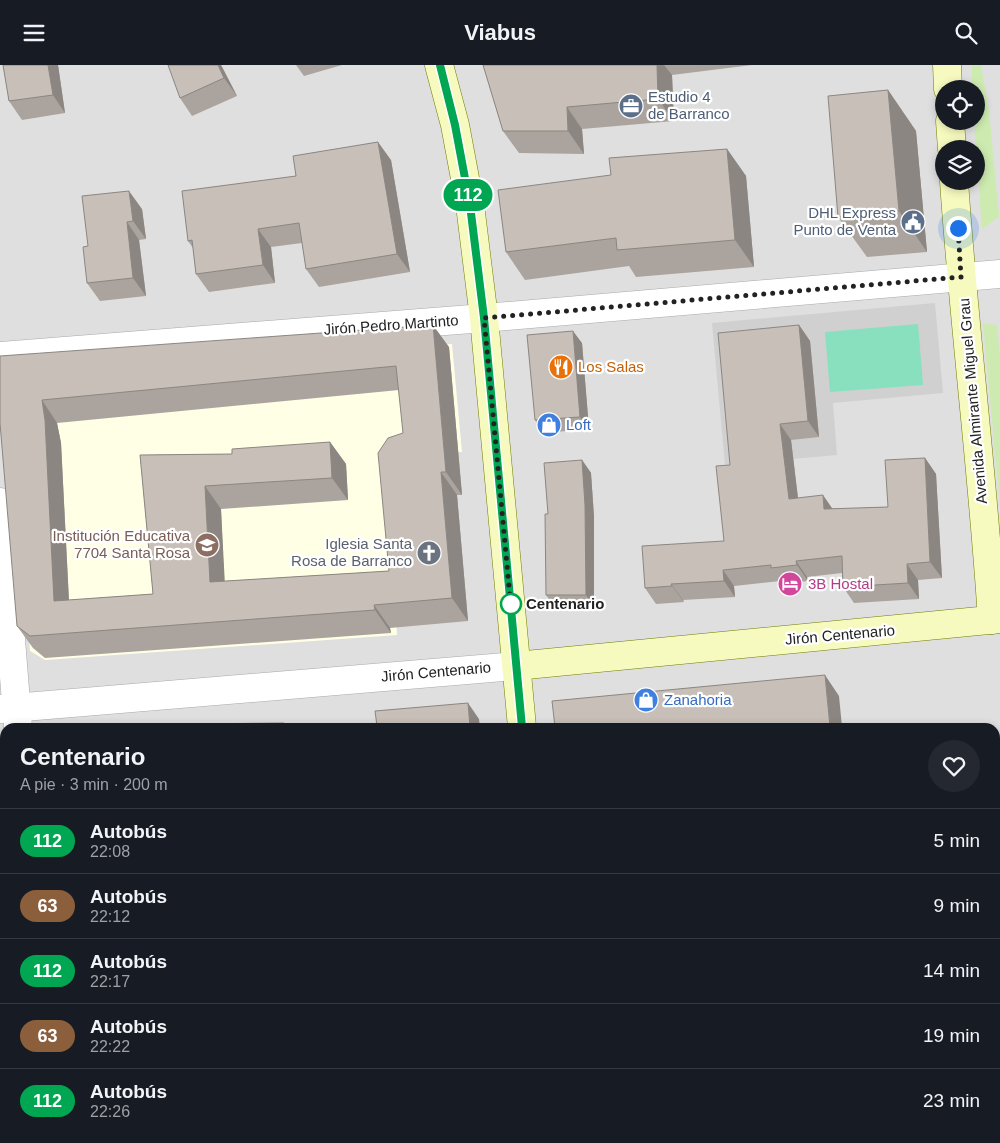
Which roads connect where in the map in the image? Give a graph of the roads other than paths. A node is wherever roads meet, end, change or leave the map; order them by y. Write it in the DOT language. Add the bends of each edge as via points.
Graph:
graph roads {
  1 [pos="440,65"];
  2 [pos="947,65"];
  3 [pos="948,80"];
  4 [pos="955,190"];
  5 [pos="1000,274"];
  6 [pos="961,277"];
  7 [pos="484,318"];
  8 [pos="0,356"];
  9 [pos="0,502"];
  10 [pos="996,620"];
  11 [pos="516,666"];
  12 [pos="11,714"];
  13 [pos="522,723"];
  1 -- 7 [label="main road" via="470,205"];
  2 -- 3 [label="main road"];
  4 -- 6 [label="main road, Avenida Almirante Miguel Grau"];
  5 -- 6 [label="street, Jirón Pedro Martinto"];
  6 -- 7 [label="street, Jirón Pedro Martinto"];
  6 -- 10 [label="main road, Avenida Almirante Miguel Grau"];
  7 -- 8 [label="street, Jirón Pedro Martinto"];
  7 -- 11 [label="main road"];
  9 -- 12 [label="street"];
  10 -- 11 [label="main road, Jirón Centenario"];
  11 -- 12 [label="street, Jirón Centenario"];
  11 -- 13 [label="main road"];
}
